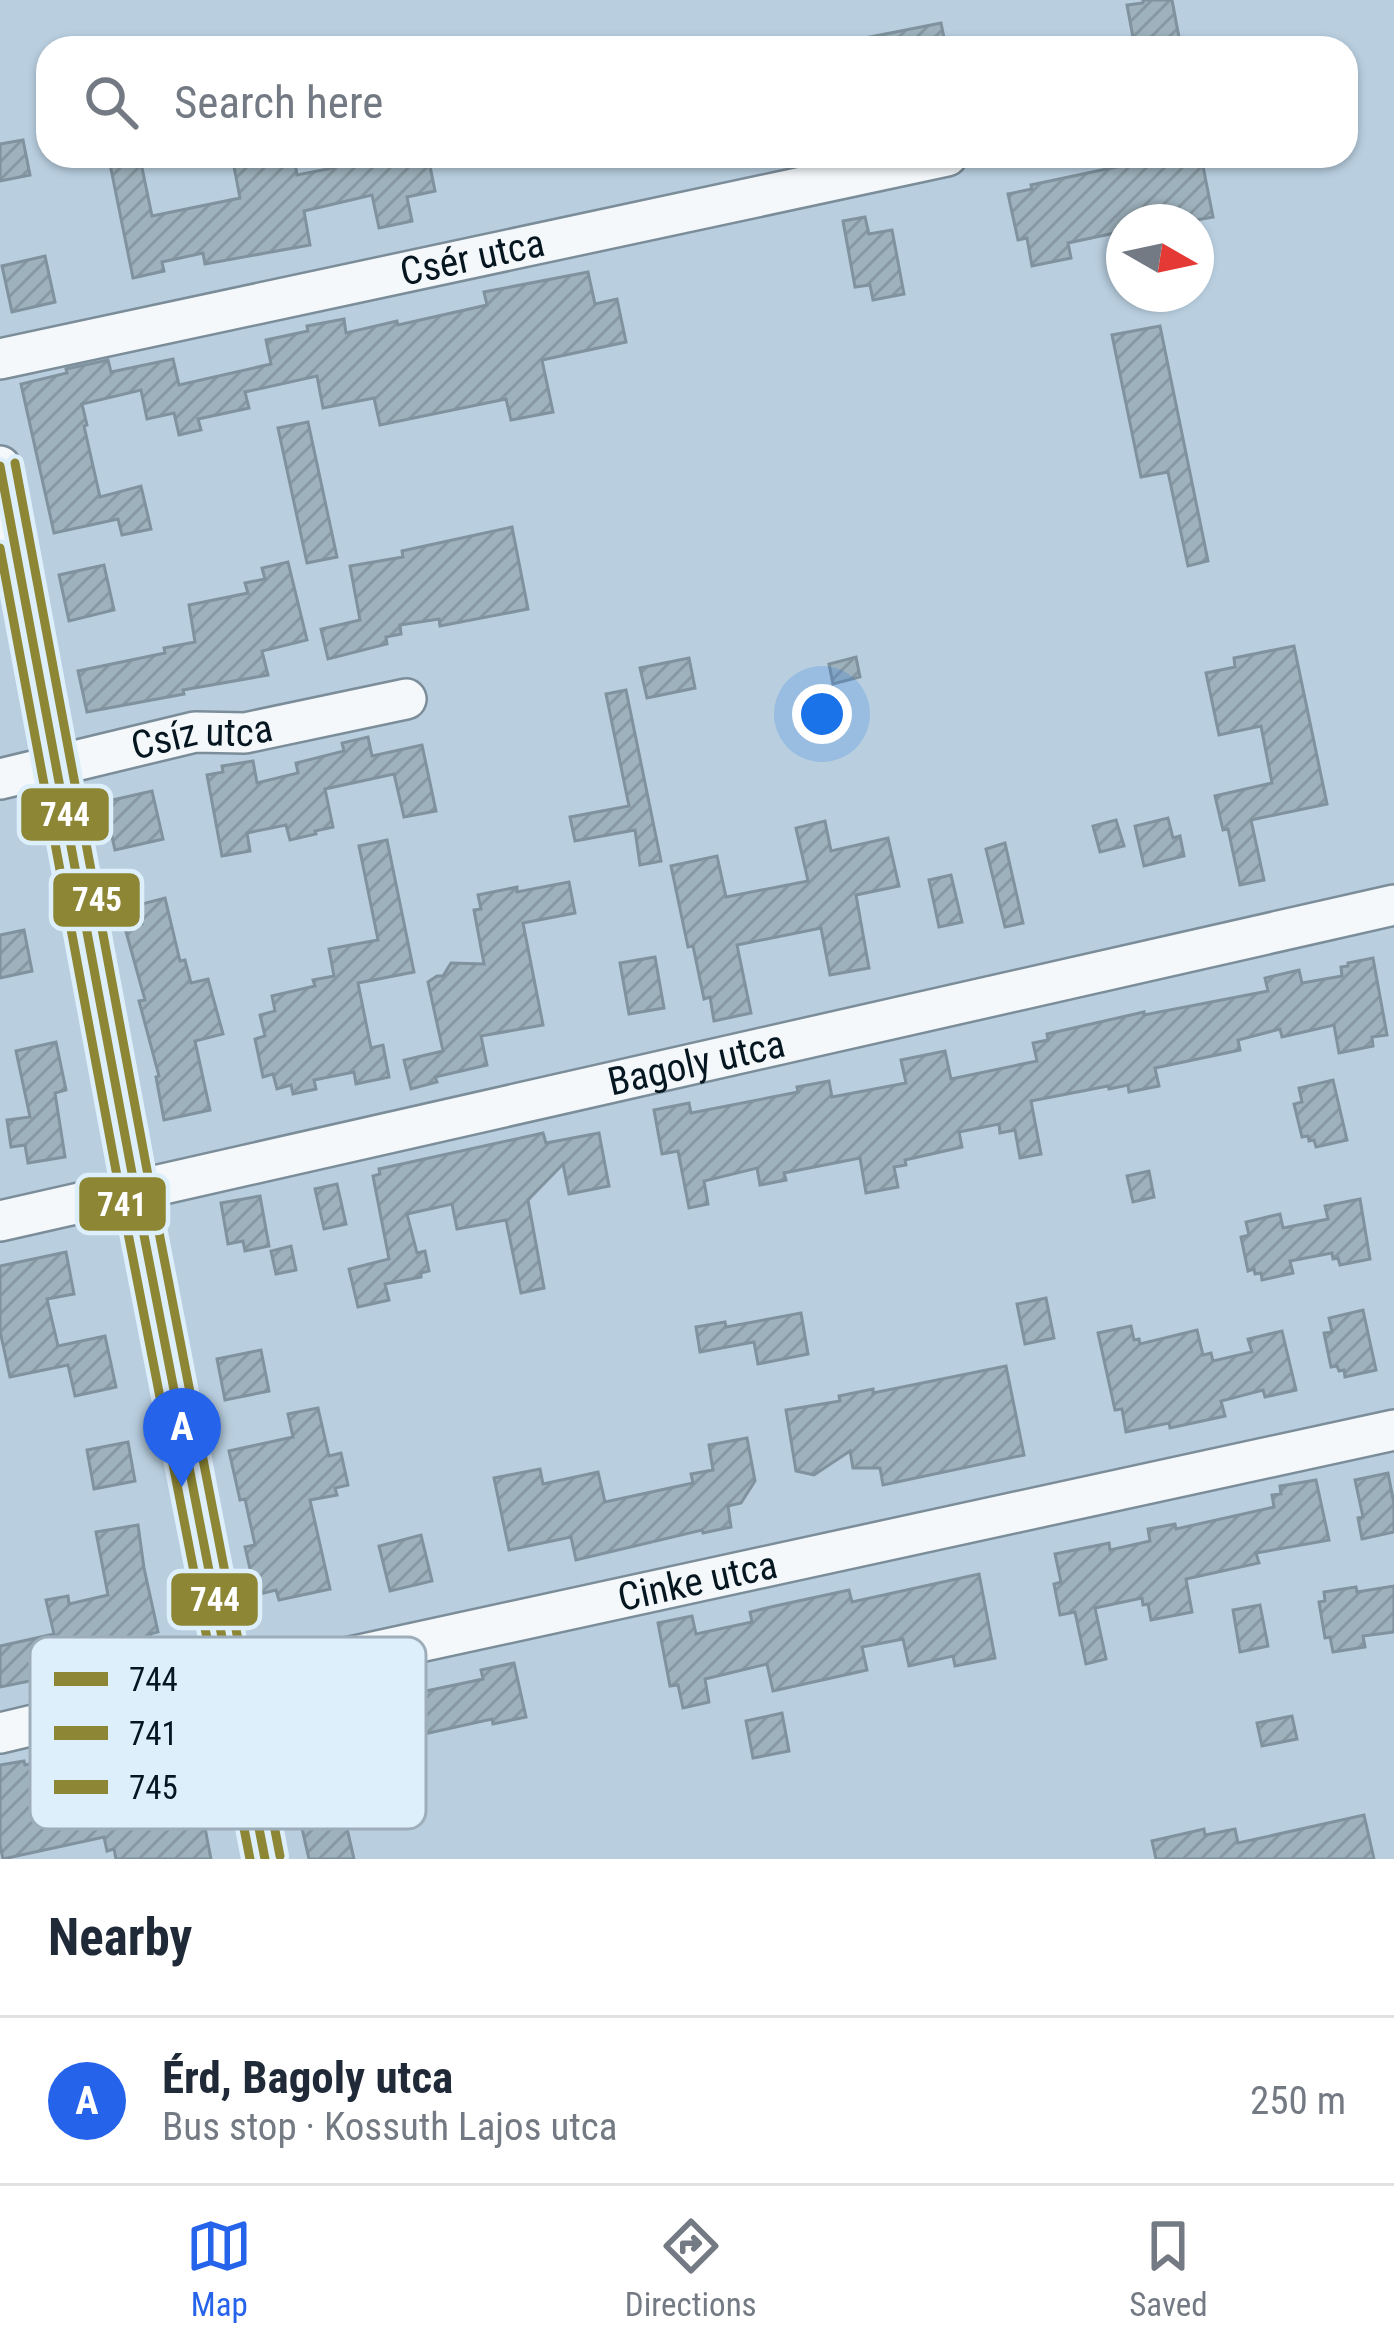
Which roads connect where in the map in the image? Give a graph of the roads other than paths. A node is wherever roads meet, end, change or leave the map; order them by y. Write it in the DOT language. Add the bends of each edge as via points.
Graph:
graph roads {
  1 [pos="891,168"];
  2 [pos="0,359"];
  3 [pos="0,466"];
  4 [pos="406,699"];
  5 [pos="57,766"];
  6 [pos="0,779"];
  7 [pos="1394,905"];
  8 [pos="135,1189"];
  9 [pos="0,1221"];
  10 [pos="1394,1430"];
  11 [pos="223,1637"];
  12 [pos="426,1641"];
  13 [pos="30,1726"];
  14 [pos="0,1733"];
  15 [pos="259,1829"];
  16 [pos="265,1859"];
  1 -- 2 [label="street, Csér utca"];
  3 -- 5 [label="street"];
  4 -- 5 [label="street, Csíz utca" via="245,733 195,732"];
  5 -- 6 [label="street, Csíz utca"];
  5 -- 8 [label="street"];
  7 -- 8 [label="street, Bagoly utca"];
  8 -- 9 [label="street, Bagoly utca"];
  8 -- 11 [label="street"];
  10 -- 12 [label="street, Cinke utca"];
  13 -- 14 [label="street, Cinke utca"];
  15 -- 16 [label="street"];
}
